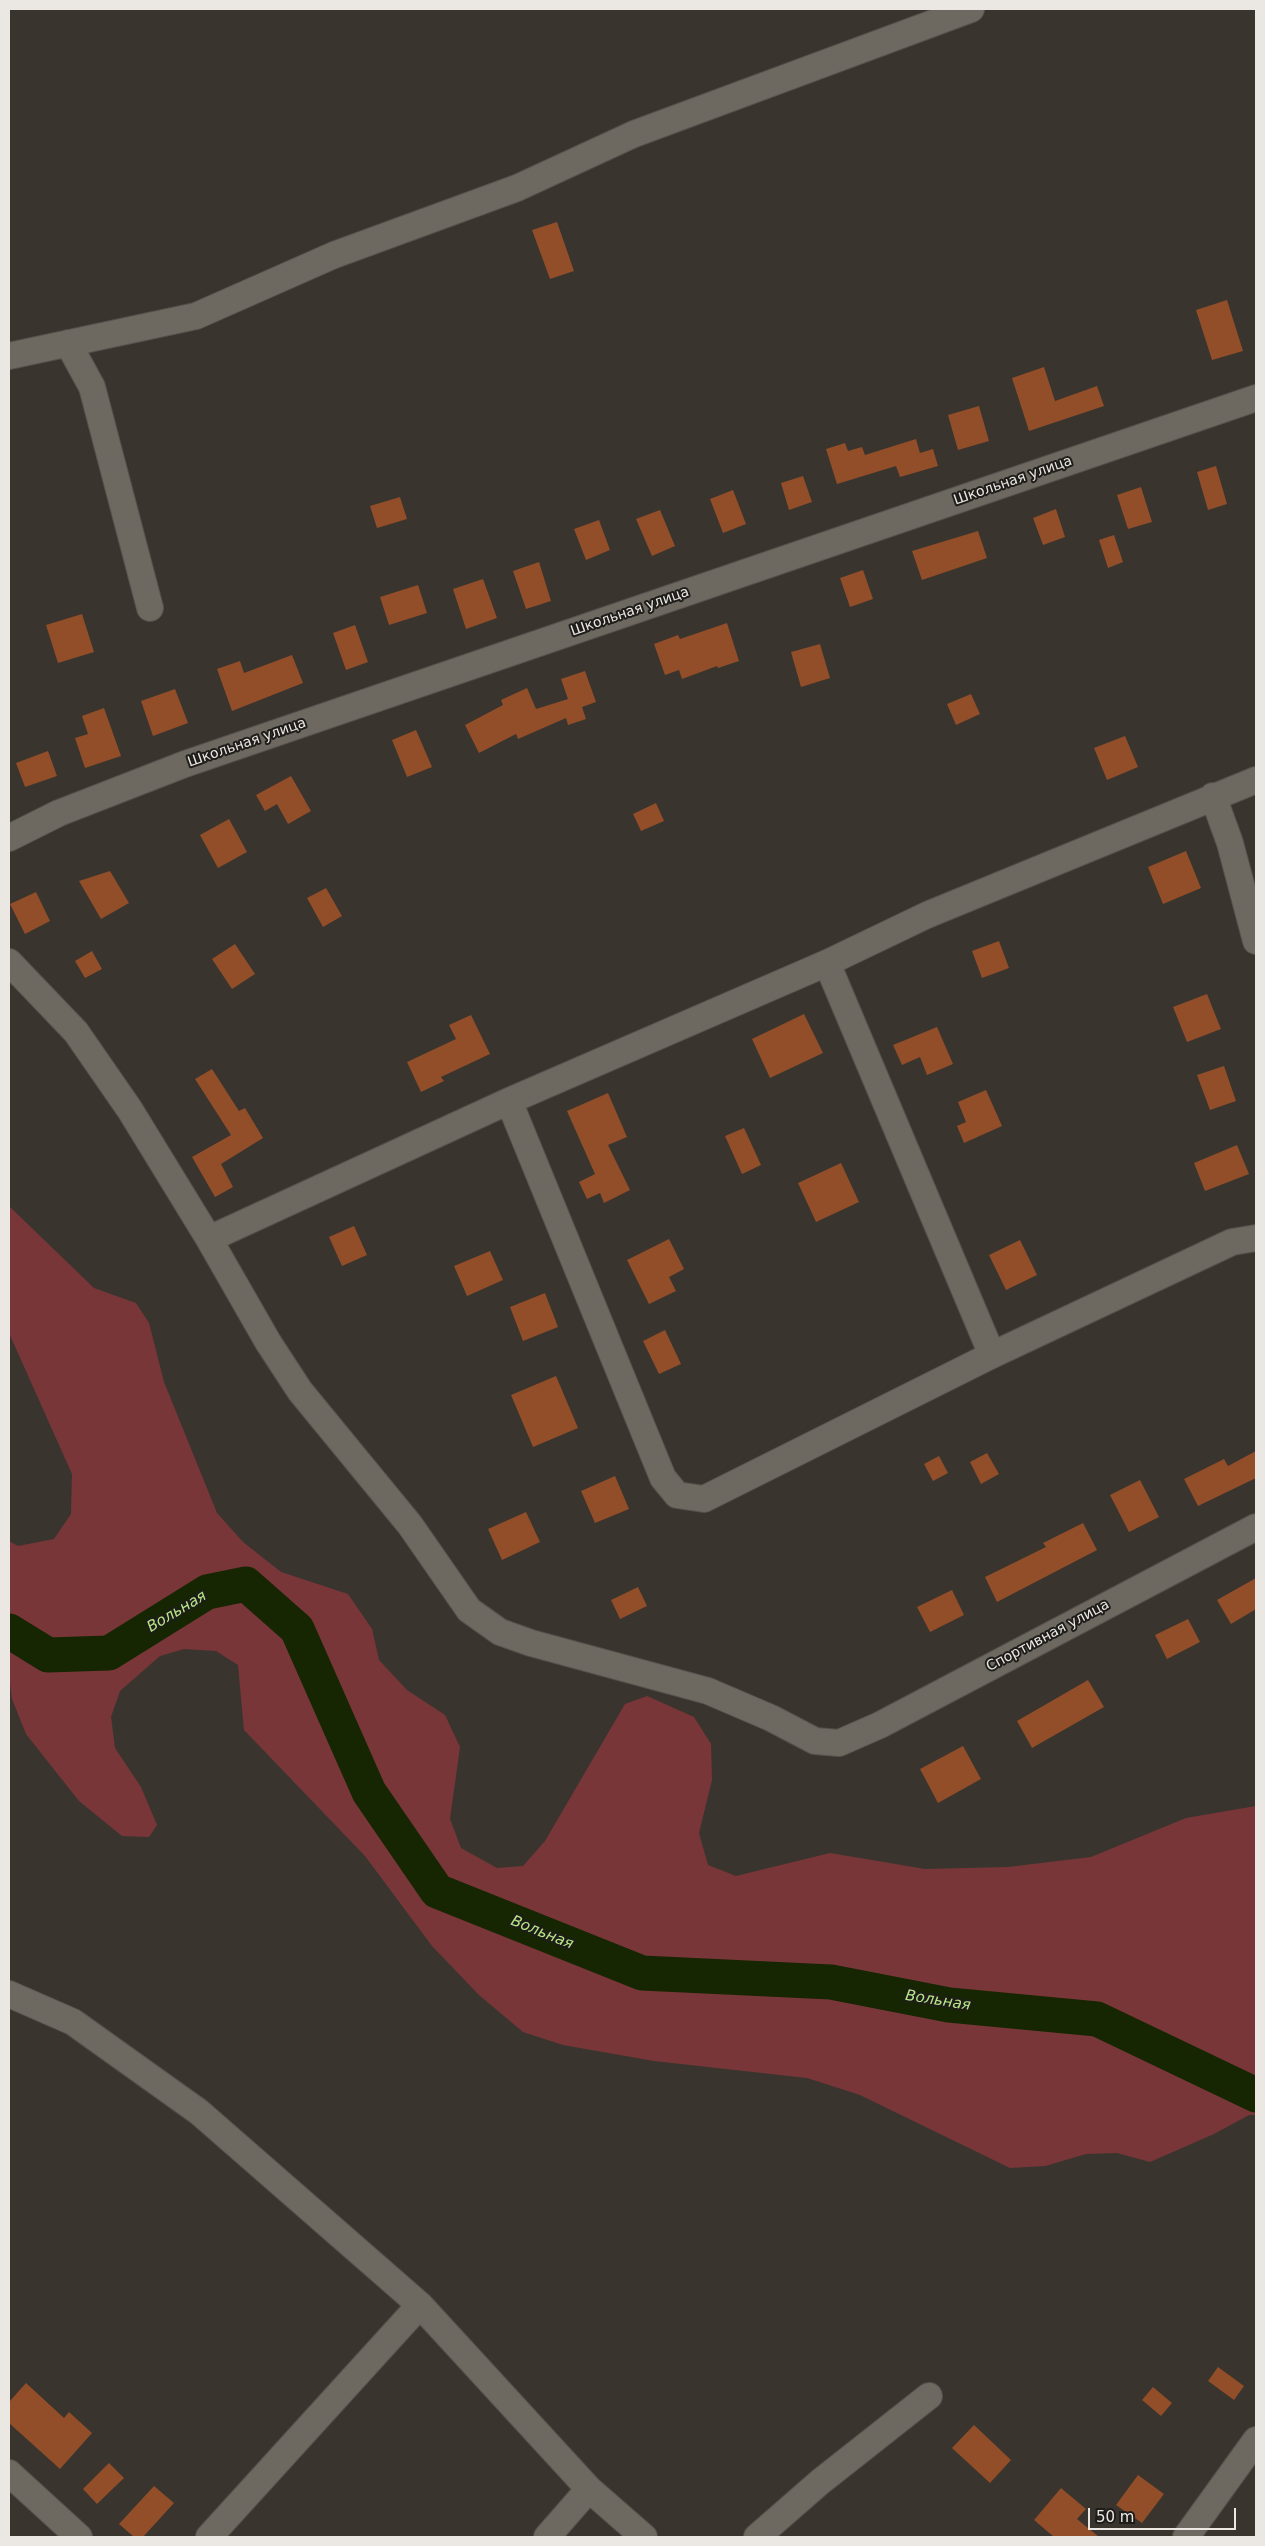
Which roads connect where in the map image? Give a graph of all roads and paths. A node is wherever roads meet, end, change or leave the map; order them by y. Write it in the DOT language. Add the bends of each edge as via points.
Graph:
graph roads {
  1 [pos="971,9"];
  2 [pos="68,343"];
  3 [pos="9,356"];
  4 [pos="1256,398"];
  5 [pos="150,608"];
  6 [pos="1256,780"];
  7 [pos="1213,796"];
  8 [pos="9,838"];
  9 [pos="1256,941"];
  10 [pos="9,962"];
  11 [pos="827,963"];
  12 [pos="509,1102"];
  13 [pos="1256,1238"];
  14 [pos="210,1239"];
  15 [pos="992,1356"];
  16 [pos="1256,1527"];
  17 [pos="9,1994"];
  18 [pos="420,2306"];
  19 [pos="929,2396"];
  20 [pos="1256,2440"];
  21 [pos="9,2473"];
  22 [pos="589,2489"];
  23 [pos="79,2537"];
  24 [pos="209,2537"];
  25 [pos="547,2537"];
  26 [pos="644,2537"];
  27 [pos="757,2537"];
  28 [pos="1186,2537"];
  1 -- 2 [label="street" via="634,134 517,188 334,255 196,316"];
  2 -- 3 [label="street"];
  2 -- 5 [label="street" via="92,387"];
  4 -- 8 [label="street, Школьная улица" via="185,764 59,814"];
  6 -- 7 [label="street"];
  7 -- 9 [label="street" via="1230,844"];
  7 -- 11 [label="street" via="927,915"];
  10 -- 14 [label="street" via="76,1032 130,1110"];
  11 -- 12 [label="street"];
  11 -- 15 [label="street"];
  12 -- 14 [label="street"];
  12 -- 15 [label="street" via="663,1478 677,1495 704,1499"];
  13 -- 15 [label="street" via="1232,1242"];
  14 -- 16 [label="street, Спортивная улица" via="268,1342 300,1391 410,1525 469,1610 500,1632 531,1644 708,1691 815,1741 839,1743 880,1725"];
  17 -- 18 [label="street" via="72,2022 199,2112"];
  18 -- 22 [label="street"];
  18 -- 24 [label="street"];
  19 -- 27 [label="street" via="820,2482"];
  20 -- 28 [label="street"];
  21 -- 23 [label="street"];
  22 -- 25 [label="street"];
  22 -- 26 [label="street"];
}
